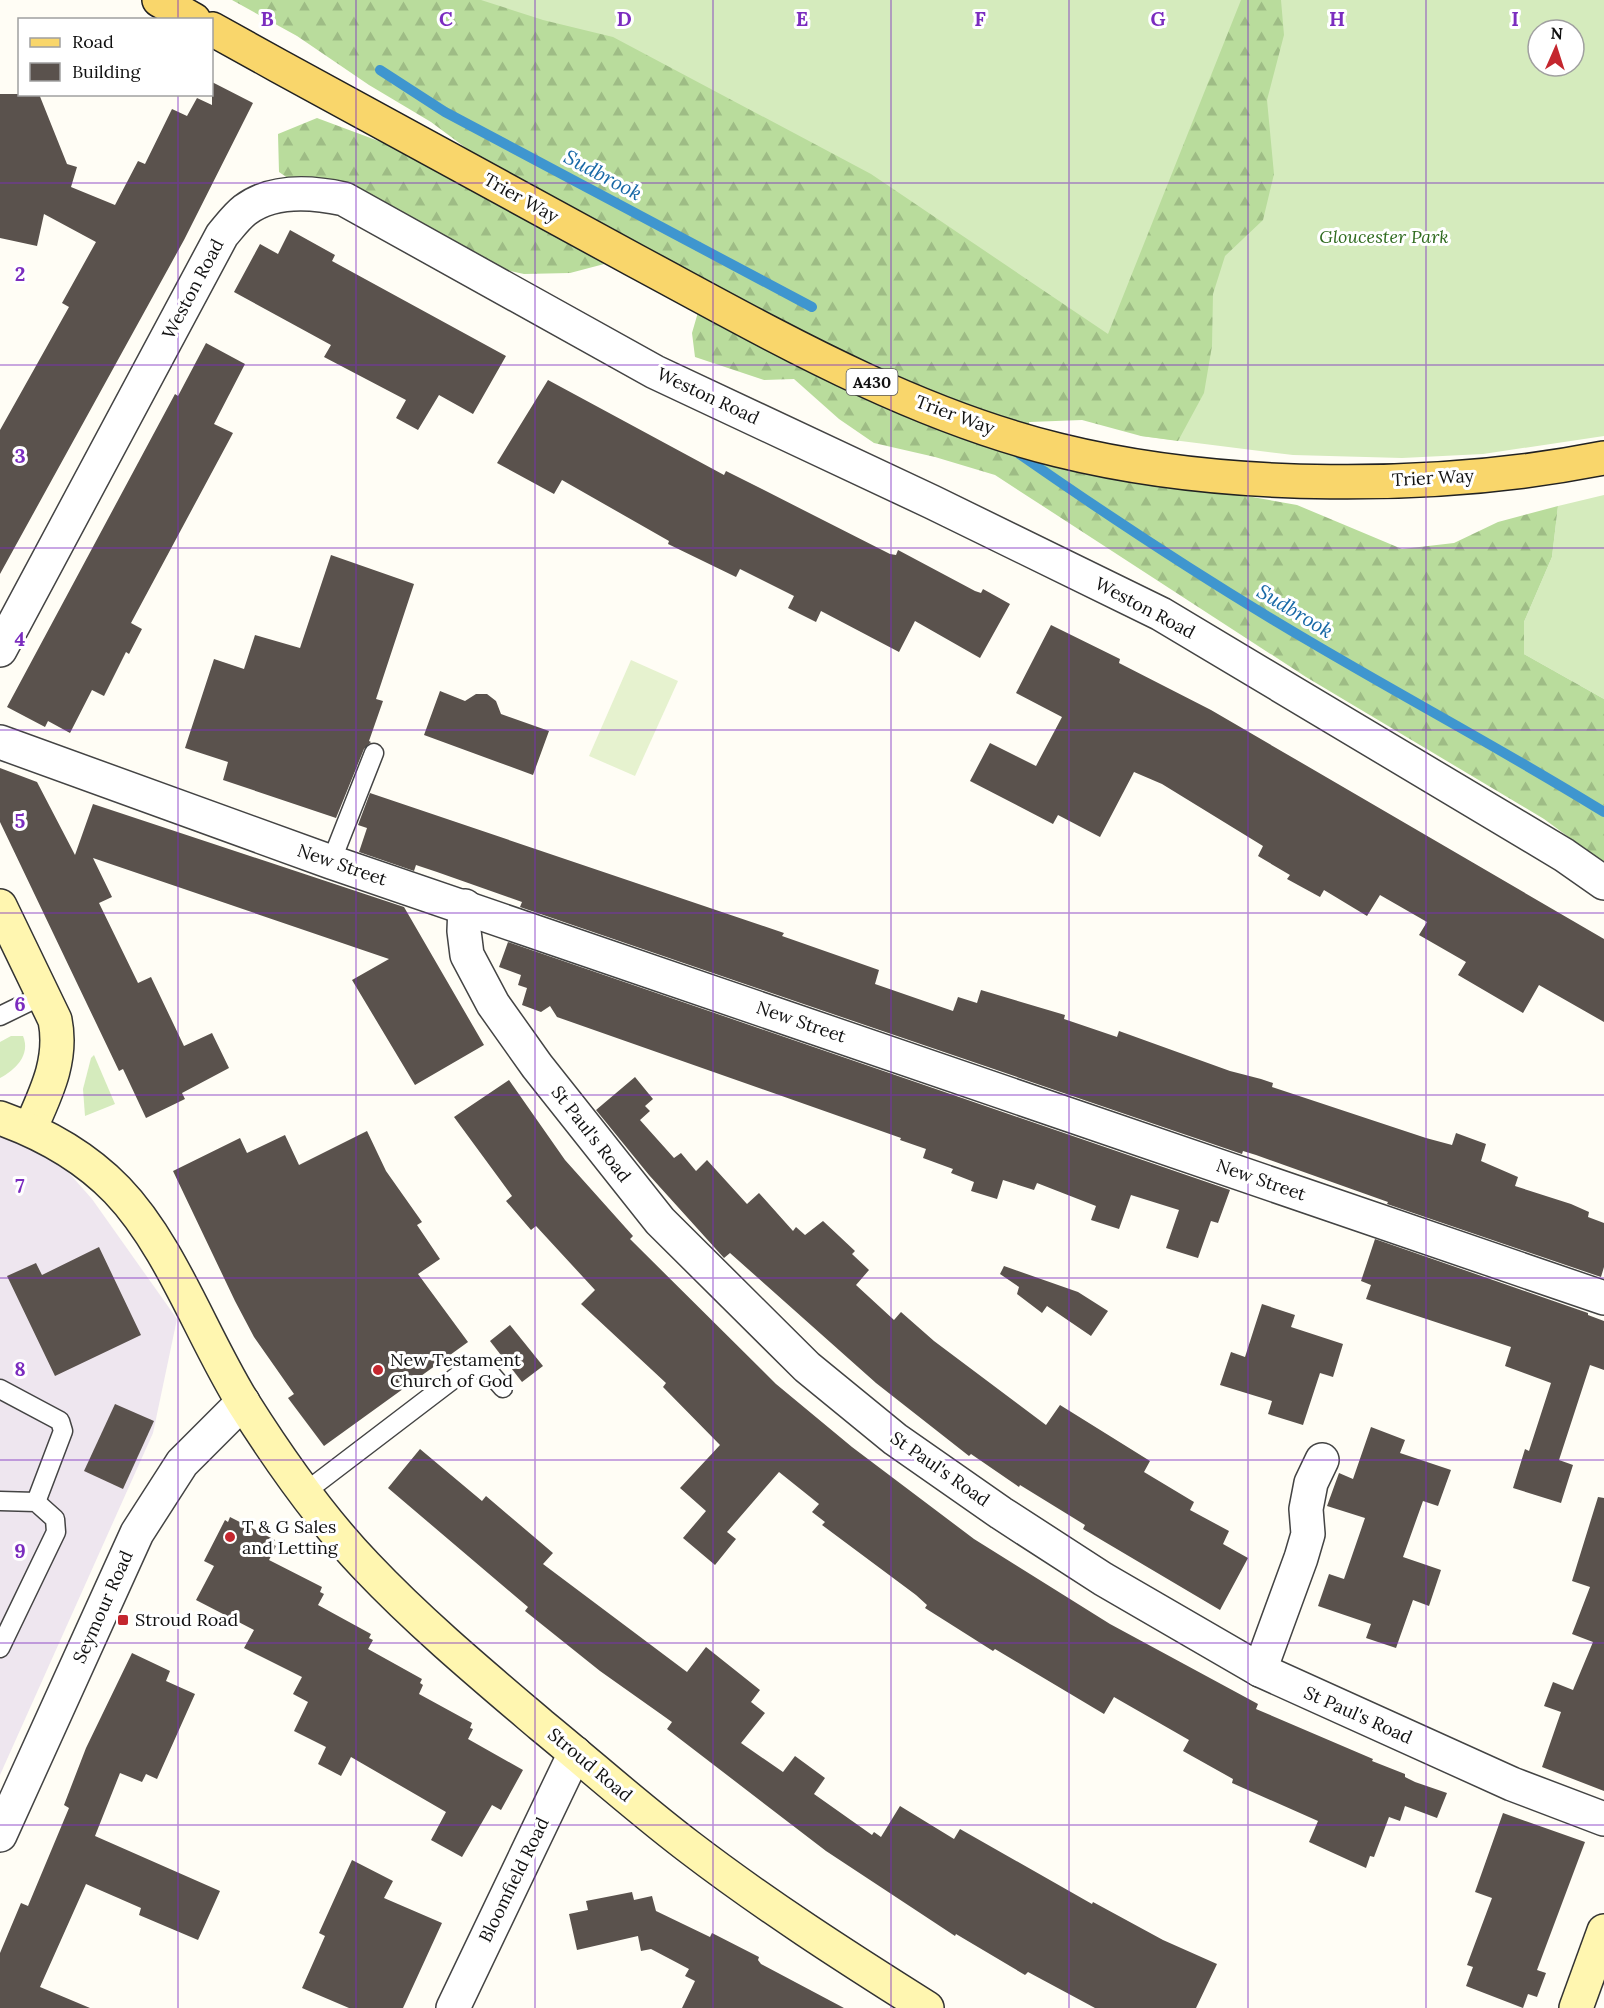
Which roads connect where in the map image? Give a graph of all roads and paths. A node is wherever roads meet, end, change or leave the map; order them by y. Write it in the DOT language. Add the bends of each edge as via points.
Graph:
graph roads {
  1 [pos="159,0"];
  2 [pos="191,18"];
  3 [pos="213,30"];
  4 [pos="1604,458"];
  5 [pos="0,650"];
  6 [pos="0,742"];
  7 [pos="374,753"];
  8 [pos="331,862"];
  9 [pos="1604,883"];
  10 [pos="0,906"];
  11 [pos="465,906"];
  12 [pos="43,994"];
  13 [pos="0,1016"];
  14 [pos="15,1124"];
  15 [pos="1604,1298"];
  16 [pos="503,1388"];
  17 [pos="0,1389"];
  18 [pos="243,1402"];
  19 [pos="1322,1460"];
  20 [pos="304,1493"];
  21 [pos="0,1501"];
  22 [pos="36,1502"];
  23 [pos="0,1648"];
  24 [pos="1260,1670"];
  25 [pos="575,1753"];
  26 [pos="1604,1819"];
  27 [pos="1,1829"];
  28 [pos="1604,1931"];
  29 [pos="453,2008"];
  30 [pos="927,2008"];
  31 [pos="1576,2008"];
  1 -- 2 [label="main road"];
  3 -- 4 [label="main road, Trier Way / A430" via="798,348 939,412 1057,450 1135,466 1300,480 1400,481 1487,476"];
  5 -- 9 [label="street, Weston Road" via="222,235 244,211 264,199 318,193 344,199 655,372 1161,614 1564,855"];
  6 -- 8 [label="street, New Street"];
  7 -- 8 [label="lane"];
  8 -- 11 [label="street, New Street"];
  10 -- 12 [label="main road, Stroud Road"];
  11 -- 15 [label="street, New Street"];
  11 -- 24 [label="street, St Paul's Road" via="467,955 493,1004 660,1221 758,1320 807,1367 904,1445 1094,1573"];
  12 -- 13 [label="lane"];
  12 -- 14 [label="main road, Stroud Road" via="55,1020 57,1055 48,1087"];
  14 -- 18 [label="main road, Stroud Road" via="88,1166 116,1188 162,1253"];
  16 -- 20 [label="lane" via="488,1371 468,1368"];
  17 -- 22 [label="lane" via="60,1421 63,1431"];
  18 -- 20 [label="main road, Stroud Road"];
  18 -- 27 [label="street, Seymour Road" via="182,1463 137,1533"];
  19 -- 24 [label="street" via="1311,1483 1306,1509 1308,1534 1301,1558"];
  20 -- 25 [label="main road, Stroud Road" via="374,1574 478,1671"];
  21 -- 22 [label="lane"];
  22 -- 23 [label="lane" via="55,1519 56,1533"];
  24 -- 26 [label="street, St Paul's Road" via="1512,1784"];
  25 -- 29 [label="street, Bloomfield Road"];
  25 -- 30 [label="main road, Stroud Road" via="687,1845 779,1913"];
  28 -- 31 [label="main road"];
}
